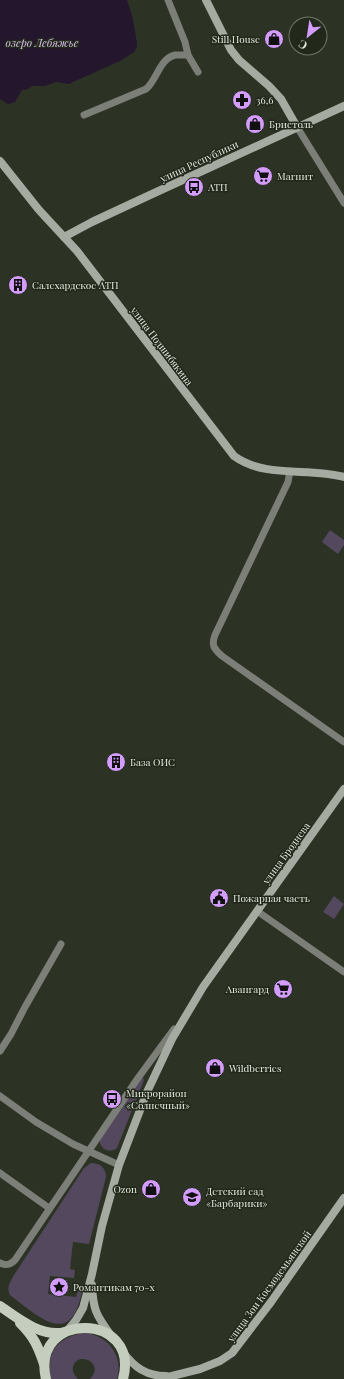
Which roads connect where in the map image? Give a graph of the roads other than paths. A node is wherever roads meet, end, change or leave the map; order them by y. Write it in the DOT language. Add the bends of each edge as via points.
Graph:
graph roads {
  1 [pos="168,0"];
  2 [pos="206,0"];
  3 [pos="188,55"];
  4 [pos="198,72"];
  5 [pos="344,106"];
  6 [pos="84,115"];
  7 [pos="297,128"];
  8 [pos="0,161"];
  9 [pos="344,203"];
  10 [pos="64,237"];
  11 [pos="290,471"];
  12 [pos="344,477"];
  13 [pos="344,742"];
  14 [pos="344,789"];
  15 [pos="257,911"];
  16 [pos="61,944"];
  17 [pos="344,972"];
  18 [pos="186,1015"];
  19 [pos="0,1051"];
  20 [pos="0,1096"];
  21 [pos="88,1152"];
  22 [pos="119,1165"];
  23 [pos="0,1174"];
  24 [pos="344,1198"];
  25 [pos="49,1208"];
  26 [pos="0,1263"];
  27 [pos="92,1274"];
  28 [pos="0,1306"];
  29 [pos="9,1312"];
  30 [pos="67,1331"];
  31 [pos="115,1341"];
  32 [pos="44,1365"];
  33 [pos="173,1376"];
  34 [pos="46,1379"];
  35 [pos="123,1379"];
  36 [pos="160,1379"];
  1 -- 3 [label="street"];
  2 -- 7 [label="main road" via="231,50 281,99"];
  3 -- 4 [label="street"];
  3 -- 6 [label="street" via="175,55 167,59 146,89"];
  5 -- 7 [label="main road, улица Республики"];
  7 -- 9 [label="street"];
  7 -- 10 [label="main road, улица Республики"];
  8 -- 10 [label="main road, улица Подшибякина"];
  10 -- 11 [label="main road, улица Подшибякина" via="234,456 255,467"];
  11 -- 12 [label="main road, улица Подшибякина"];
  11 -- 13 [label="street" via="288,482 213,644 222,656"];
  14 -- 15 [label="main road, улица Броднева"];
  15 -- 17 [label="street"];
  15 -- 18 [label="main road, улица Броднева"];
  16 -- 19 [label="street"];
  18 -- 21 [label="street" via="149,1063"];
  18 -- 22 [label="main road, улица Броднева" via="153,1078"];
  20 -- 21 [label="street" via="36,1122"];
  21 -- 22 [label="street"];
  21 -- 25 [label="street"];
  22 -- 27 [label="main road, улица Броднева"];
  23 -- 25 [label="street"];
  24 -- 33 [label="main road, улица Зои Космодемьянской" via="237,1347 226,1358 212,1365"];
  25 -- 26 [label="street" via="15,1260 11,1264"];
  27 -- 30 [label="main road" via="83,1308"];
  27 -- 31 [label="main road" via="95,1311"];
  28 -- 29 [label="main road"];
  29 -- 30 [label="main road" via="46,1332"];
  29 -- 32 [label="main road" via="33,1338"];
  30 -- 31 [label="main road" via="90,1327 102,1331"];
  30 -- 32 [label="main road" via="49,1348"];
  31 -- 33 [label="main road" via="143,1372"];
  31 -- 35 [label="main road" via="124,1360"];
  32 -- 34 [label="main road"];
  33 -- 36 [label="main road, улица Зои Космодемьянской"];
}
